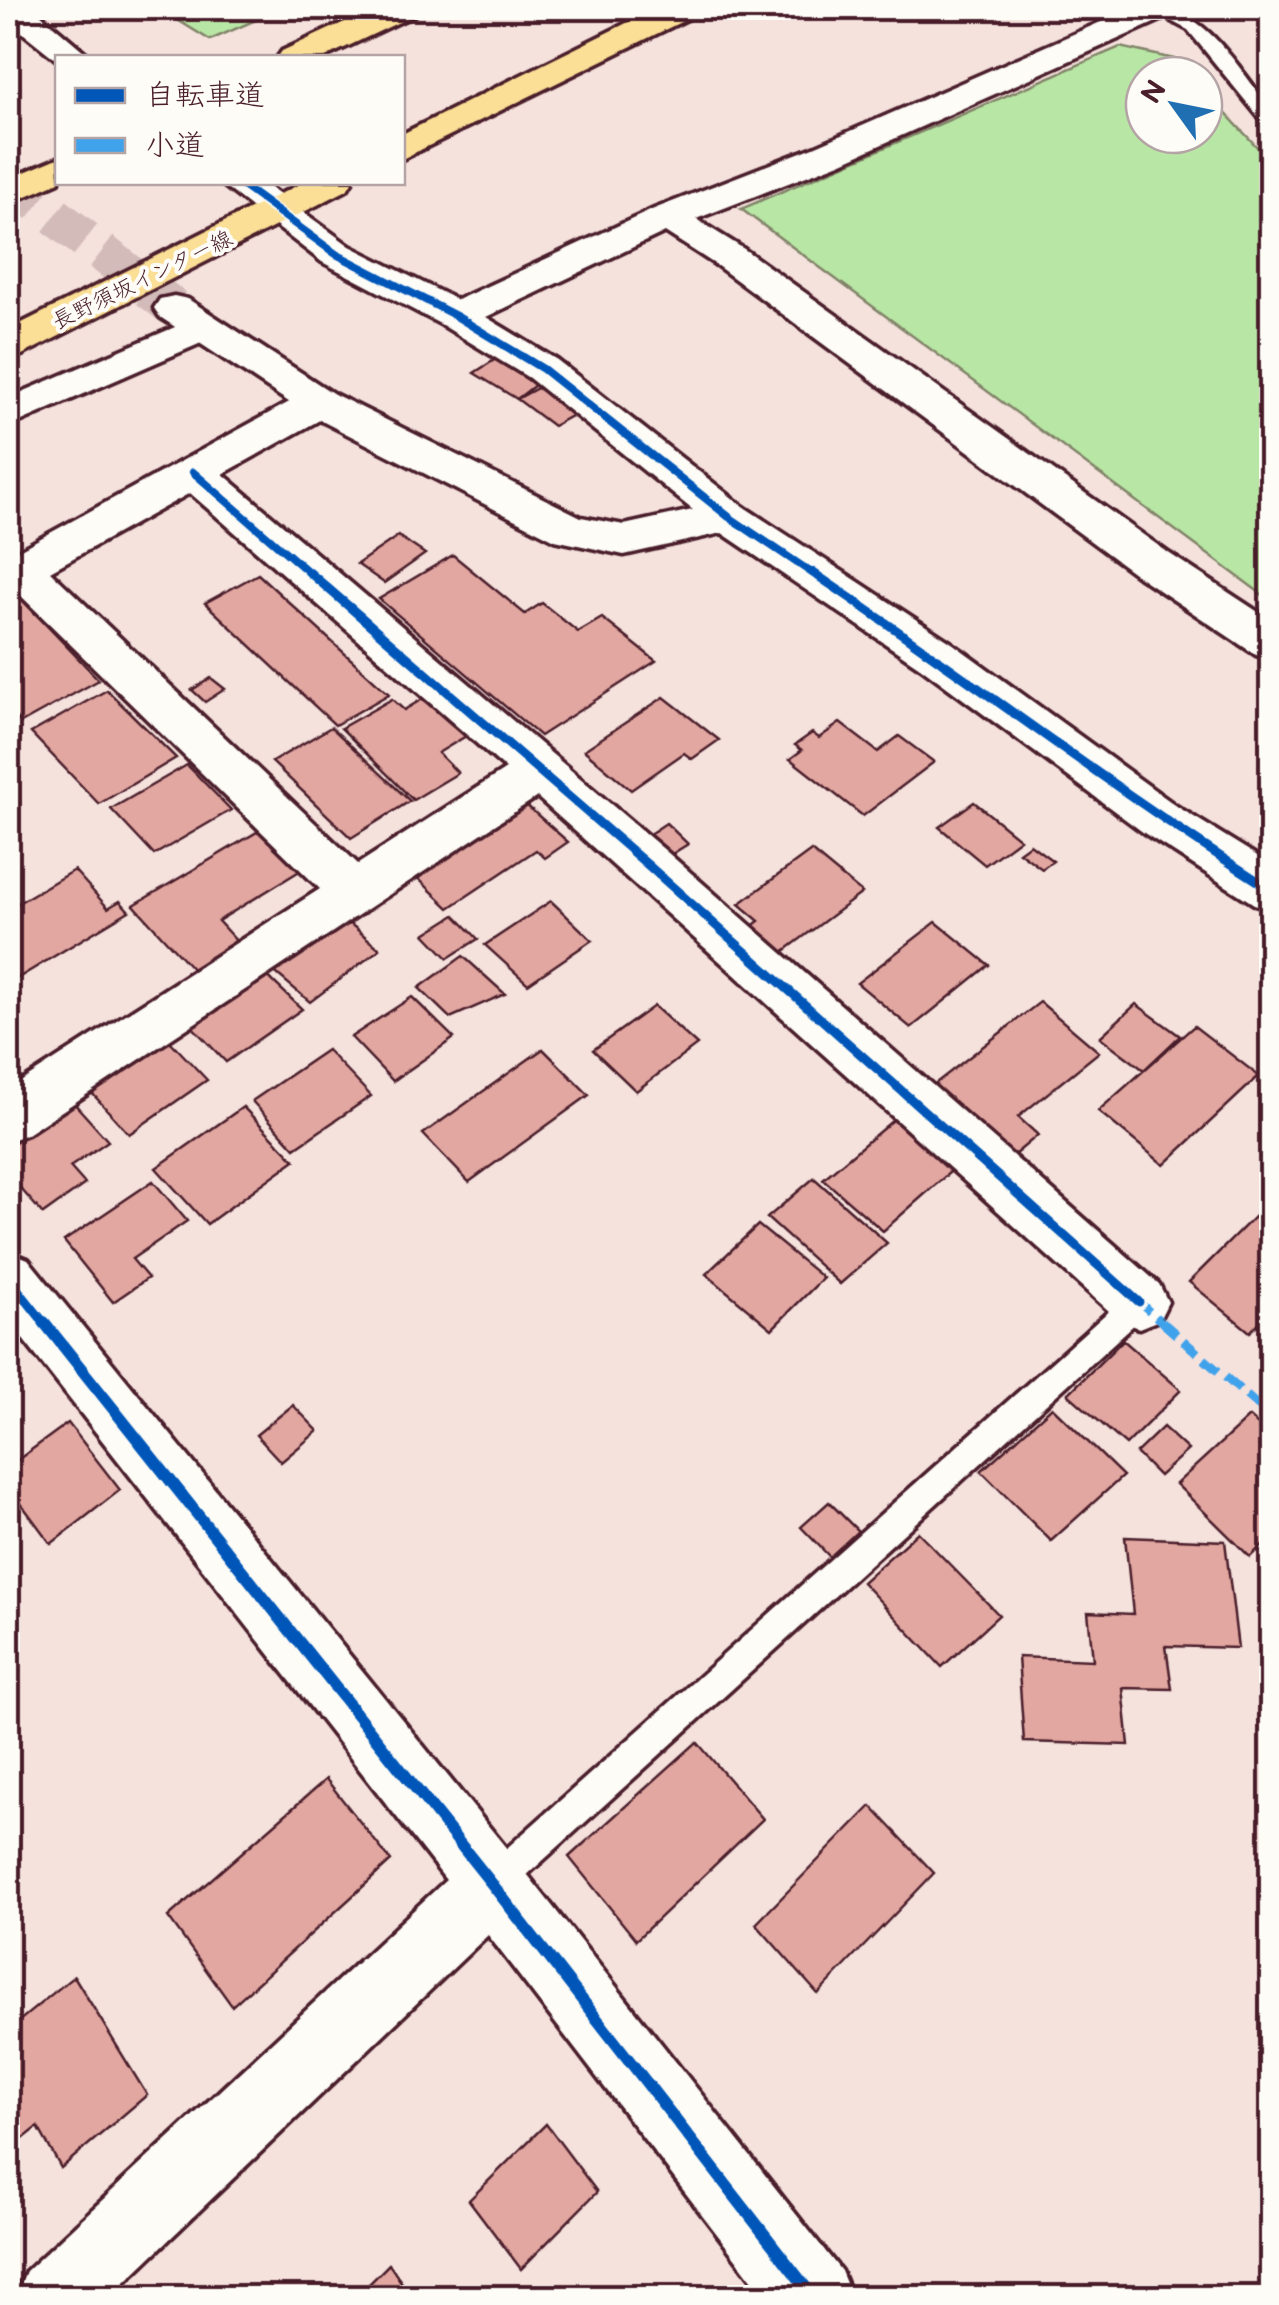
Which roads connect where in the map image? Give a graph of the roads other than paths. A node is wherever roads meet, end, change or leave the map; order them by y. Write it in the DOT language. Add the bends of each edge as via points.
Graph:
graph roads {
  1 [pos="13,8"];
  2 [pos="402,8"];
  3 [pos="683,8"];
  4 [pos="1161,8"];
  5 [pos="70,55"];
  6 [pos="300,55"];
  7 [pos="1272,122"];
  8 [pos="405,147"];
  9 [pos="55,170"];
  10 [pos="251,185"];
  11 [pos="8,193"];
  12 [pos="306,197"];
  13 [pos="668,217"];
  14 [pos="456,316"];
  15 [pos="8,346"];
  16 [pos="319,403"];
  17 [pos="8,414"];
  18 [pos="193,472"];
  19 [pos="729,517"];
  20 [pos="14,572"];
  21 [pos="1272,643"];
  22 [pos="540,772"];
  23 [pos="1272,890"];
  24 [pos="354,891"];
  25 [pos="8,1118"];
  26 [pos="8,1277"];
  27 [pos="1139,1302"];
  28 [pos="492,1884"];
  29 [pos="53,2298"];
  30 [pos="814,2298"];
  1 -- 5 [label="street"];
  2 -- 6 [label="main road"];
  3 -- 8 [label="main road"];
  4 -- 7 [label="lane" via="1194,26"];
  4 -- 13 [label="street"];
  9 -- 11 [label="main road"];
  10 -- 12 [label="street"];
  12 -- 14 [label="street" via="336,254"];
  12 -- 15 [label="main road, 長野須坂インター線"];
  13 -- 14 [label="street"];
  13 -- 21 [label="street"];
  14 -- 19 [label="street" via="543,370"];
  16 -- 17 [label="street" via="188,318"];
  16 -- 18 [label="street"];
  16 -- 19 [label="street" via="570,530 624,540"];
  18 -- 20 [label="street"];
  18 -- 22 [label="street"];
  19 -- 23 [label="street" via="936,655 1161,820"];
  20 -- 24 [label="street"];
  22 -- 24 [label="street"];
  22 -- 27 [label="street"];
  24 -- 25 [label="street"];
  26 -- 28 [label="street"];
  27 -- 28 [label="lane"];
  28 -- 29 [label="street"];
  28 -- 30 [label="street"];
}
